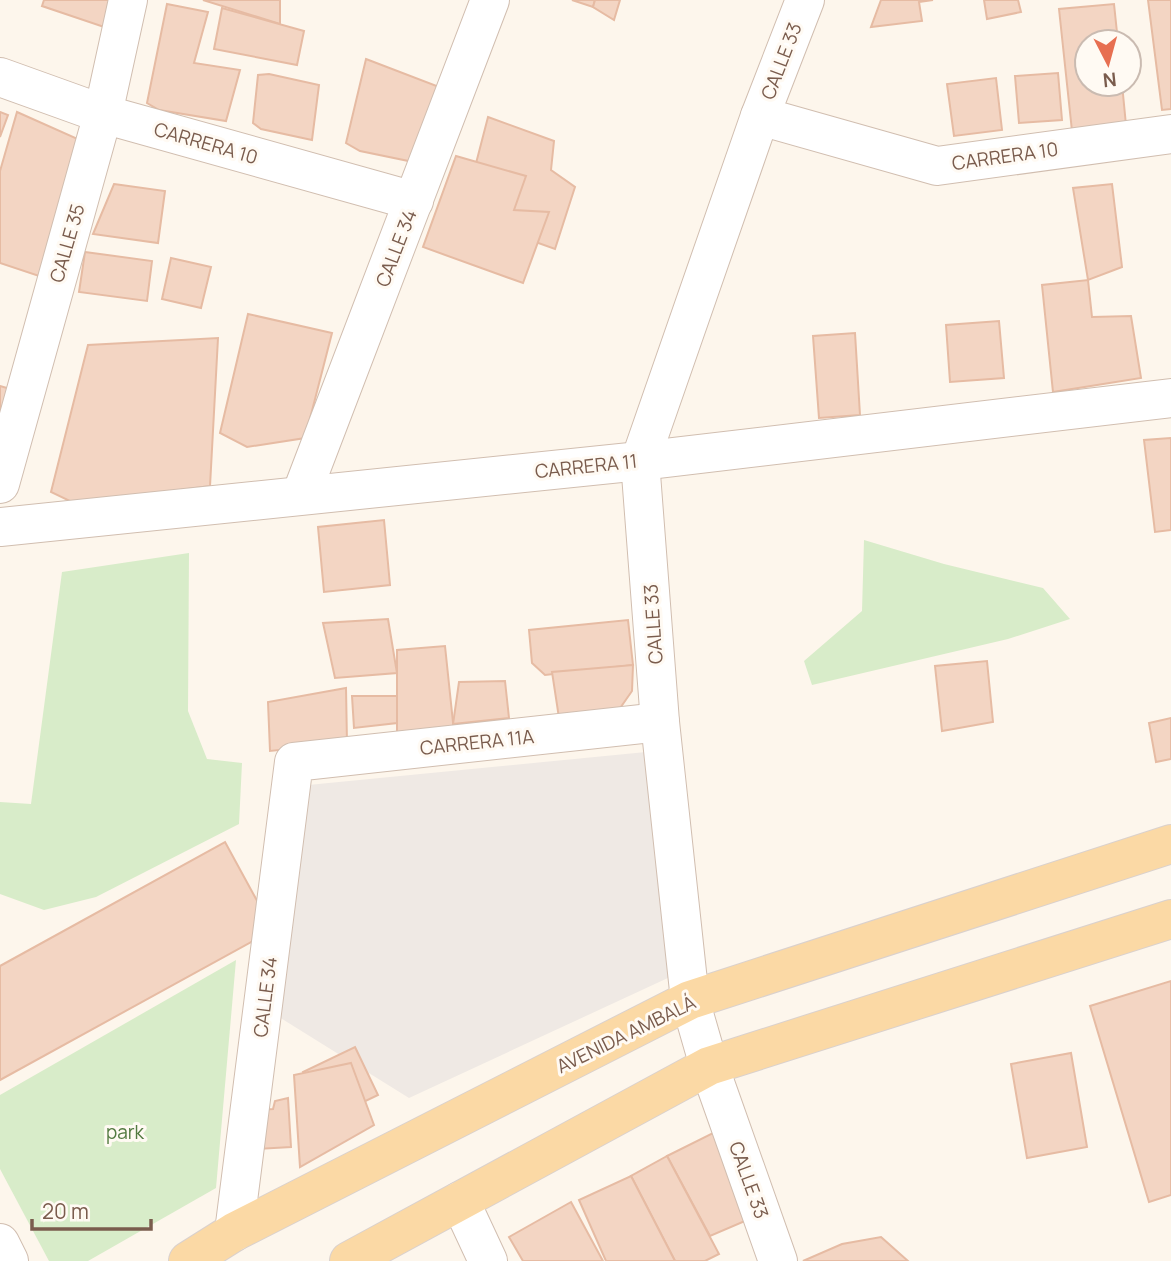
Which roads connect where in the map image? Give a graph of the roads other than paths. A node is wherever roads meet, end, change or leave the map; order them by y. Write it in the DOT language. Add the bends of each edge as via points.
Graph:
graph roads {
  1 [pos="128,0"];
  2 [pos="490,0"];
  3 [pos="805,0"];
  4 [pos="0,78"];
  5 [pos="103,114"];
  6 [pos="760,116"];
  7 [pos="1171,134"];
  8 [pos="414,201"];
  9 [pos="1171,398"];
  10 [pos="640,461"];
  11 [pos="0,484"];
  12 [pos="301,495"];
  13 [pos="0,527"];
  14 [pos="660,722"];
  15 [pos="294,762"];
  16 [pos="1171,844"];
  17 [pos="1171,919"];
  18 [pos="690,1000"];
  19 [pos="709,1066"];
  20 [pos="460,1201"];
  21 [pos="234,1232"];
  22 [pos="0,1243"];
  23 [pos="9,1261"];
  24 [pos="188,1261"];
  25 [pos="349,1261"];
  26 [pos="488,1261"];
  27 [pos="778,1261"];
  1 -- 5 [label="street, CALLE 35"];
  2 -- 8 [label="street, CALLE 34"];
  3 -- 6 [label="street, CALLE 33"];
  4 -- 5 [label="street, CARRERA 10"];
  5 -- 8 [label="street, CARRERA 10"];
  5 -- 11 [label="street, CALLE 35"];
  6 -- 7 [label="street, CARRERA 10" via="937,166"];
  6 -- 10 [label="street, CALLE 33"];
  8 -- 12 [label="street, CALLE 34"];
  9 -- 10 [label="street, CARRERA 11"];
  10 -- 12 [label="street, CARRERA 11"];
  10 -- 14 [label="street, CALLE 33"];
  12 -- 13 [label="street, CARRERA 11"];
  14 -- 15 [label="street, CARRERA 11A"];
  14 -- 18 [label="street, CALLE 33"];
  15 -- 21 [label="street, CALLE 34"];
  16 -- 18 [label="main road, AVENIDA AMBALÁ"];
  17 -- 19 [label="main road"];
  18 -- 19 [label="street, CALLE 33"];
  18 -- 21 [label="main road, AVENIDA AMBALÁ"];
  19 -- 20 [label="main road"];
  19 -- 27 [label="street, CALLE 33"];
  20 -- 25 [label="main road"];
  20 -- 26 [label="street"];
  21 -- 24 [label="main road, AVENIDA AMBALÁ"];
  22 -- 23 [label="street"];
}
